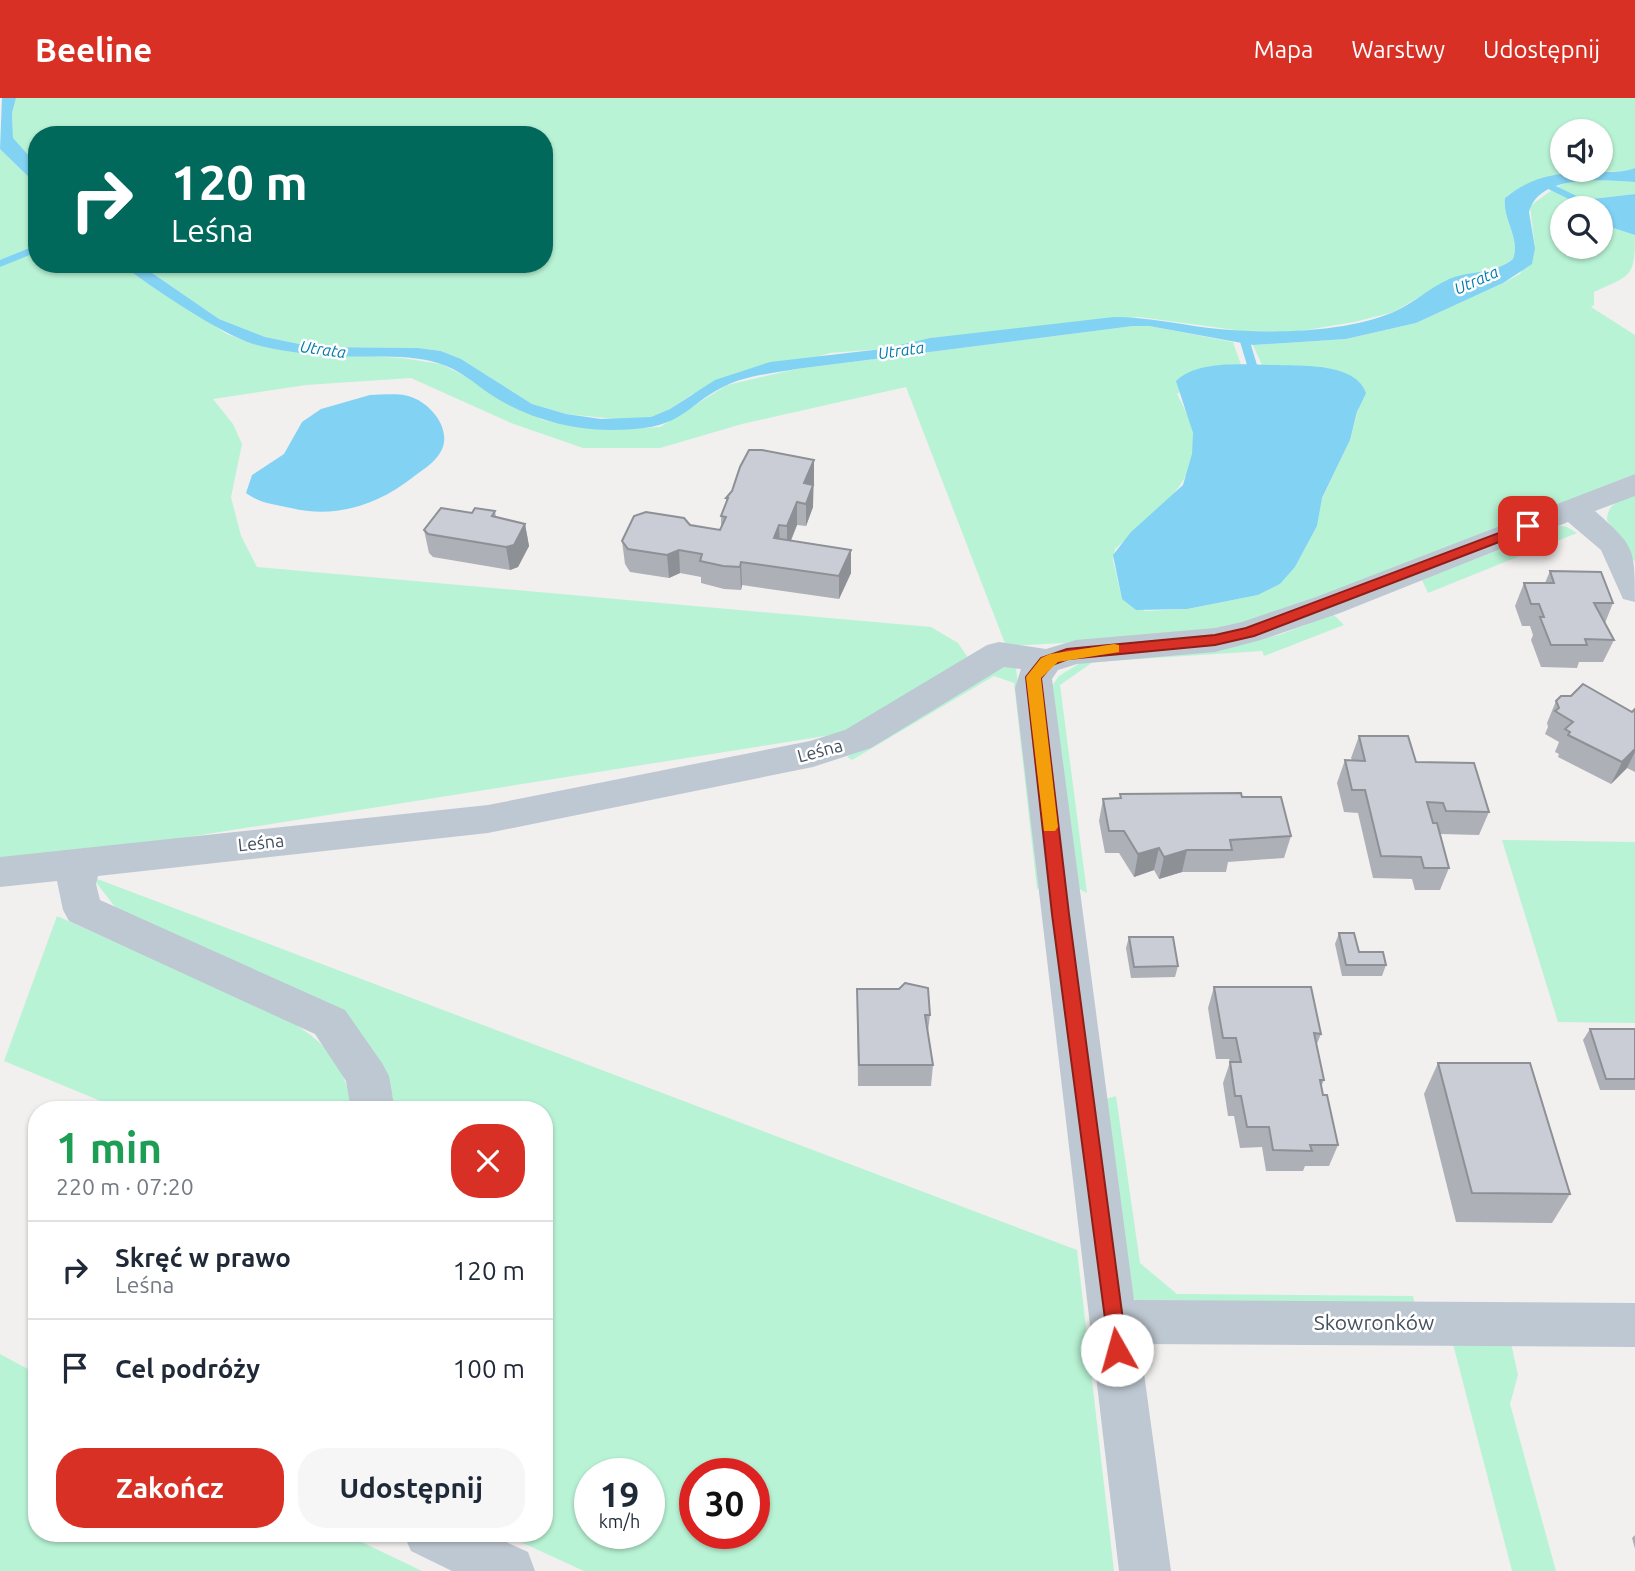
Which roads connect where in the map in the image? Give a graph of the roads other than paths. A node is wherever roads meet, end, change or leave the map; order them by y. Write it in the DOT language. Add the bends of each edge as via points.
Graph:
graph roads {
  1 [pos="1635,484"];
  2 [pos="1572,509"];
  3 [pos="1635,591"];
  4 [pos="1046,661"];
  5 [pos="82,863"];
  6 [pos="0,872"];
  7 [pos="371,1101"];
  8 [pos="1113,1322"];
  9 [pos="1635,1325"];
  10 [pos="448,1542"];
  11 [pos="509,1571"];
  12 [pos="1145,1571"];
  1 -- 2 [label="street, Leśna"];
  2 -- 3 [label="street" via="1615,545"];
  2 -- 4 [label="street, Leśna" via="1249,632 1215,640 1076,652"];
  4 -- 5 [label="street, Leśna" via="999,654 858,739 813,754 488,819"];
  4 -- 8 [label="street" via="1034,677 1033,688"];
  5 -- 6 [label="street, Leśna"];
  5 -- 7 [label="street" via="76,884 83,910 330,1022 367,1076"];
  8 -- 9 [label="street, Skowronków"];
  8 -- 12 [label="street"];
  10 -- 11 [label="street"];
}
